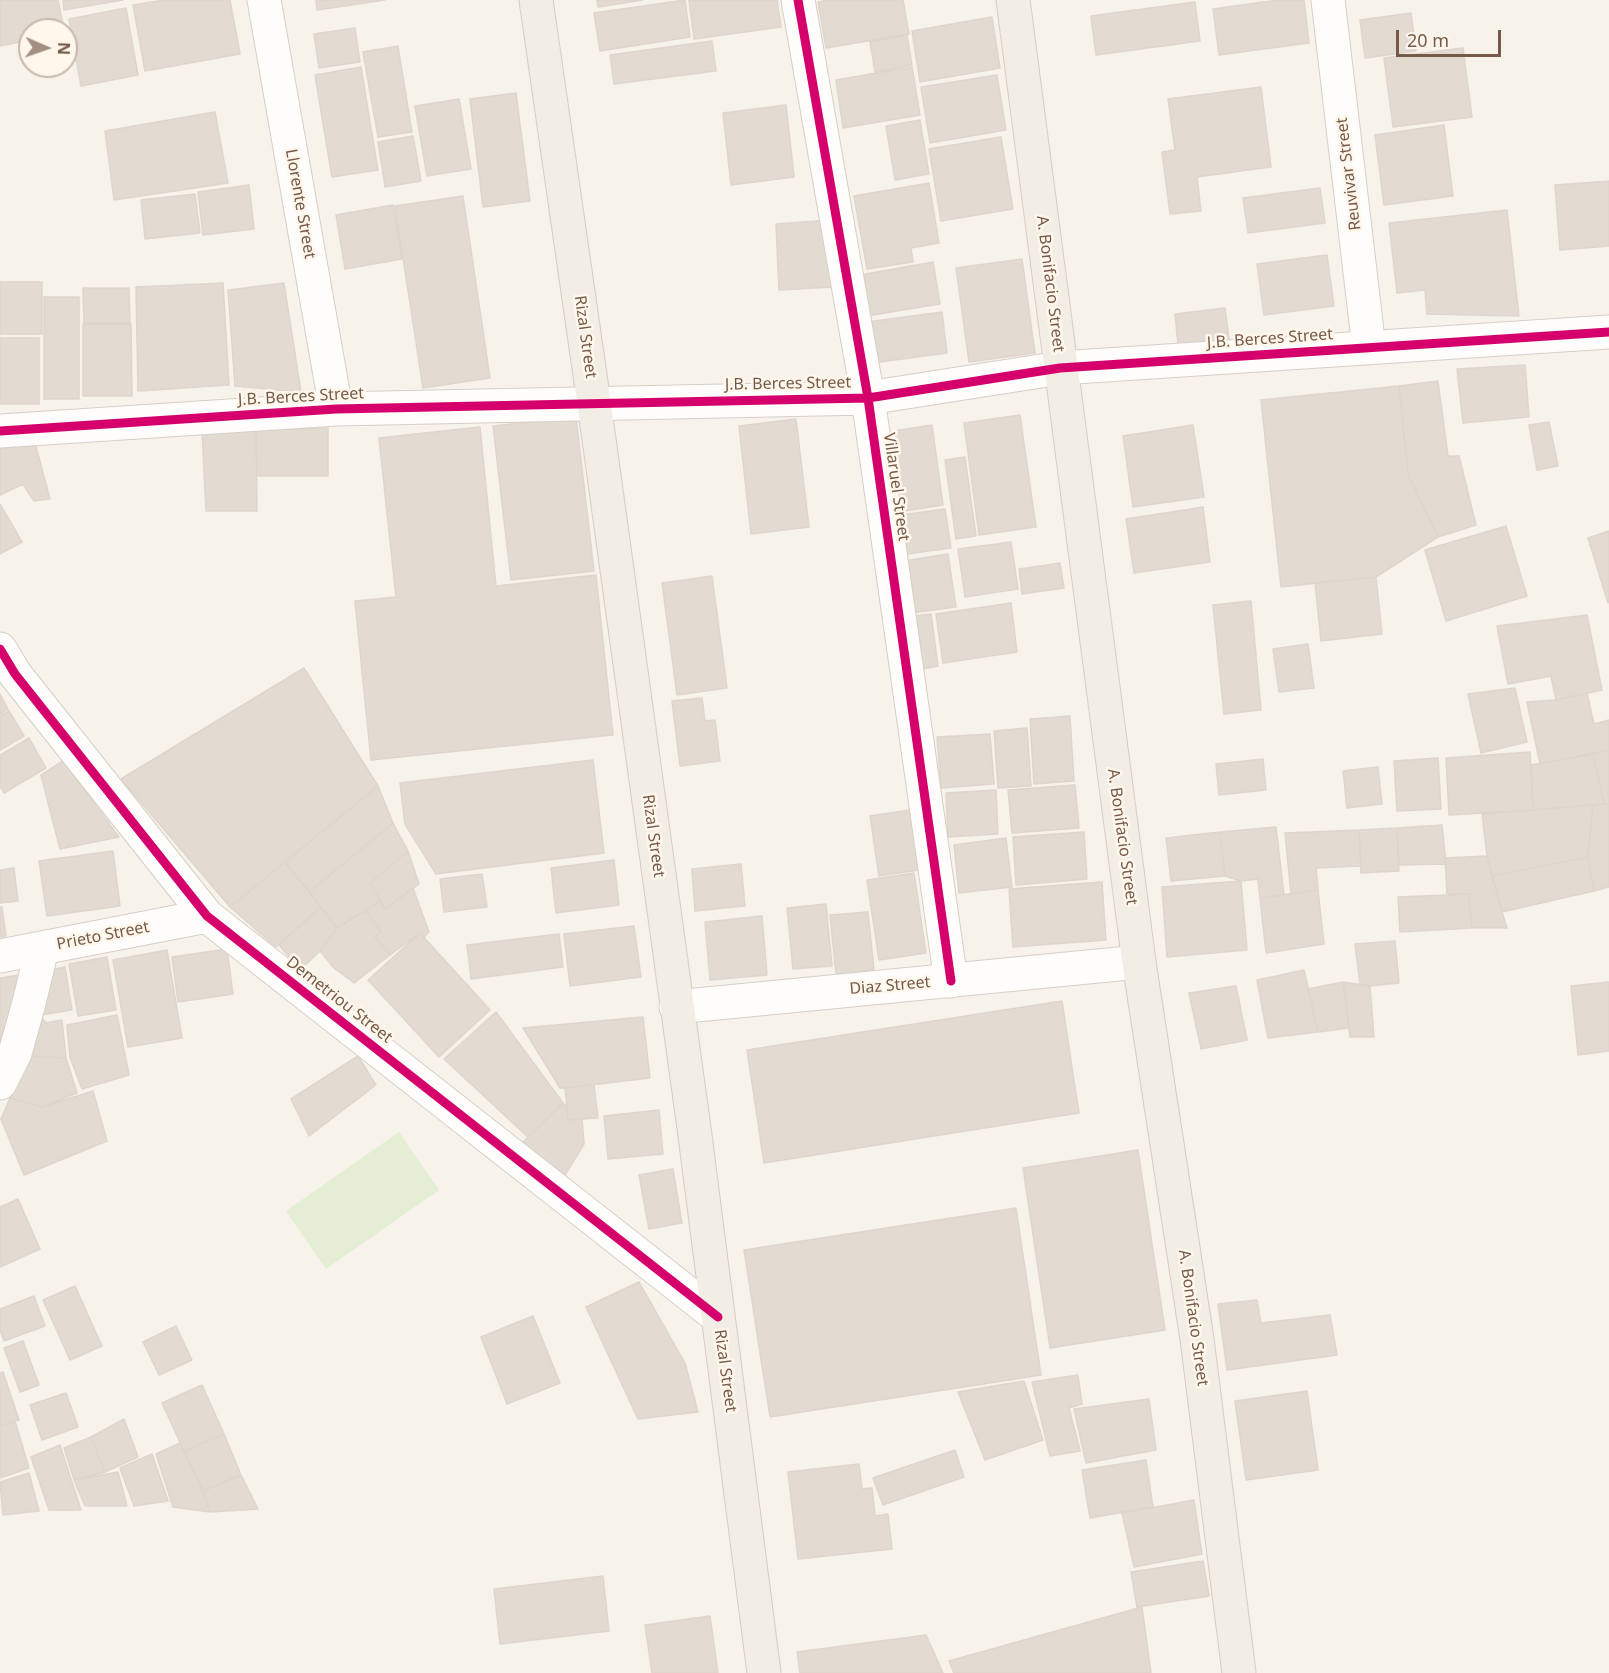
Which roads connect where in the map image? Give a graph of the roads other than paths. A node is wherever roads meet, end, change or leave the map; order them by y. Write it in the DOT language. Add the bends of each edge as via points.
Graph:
graph roads {
  1 [pos="264,0"];
  2 [pos="536,0"];
  3 [pos="798,0"];
  4 [pos="1013,0"];
  5 [pos="1328,0"];
  6 [pos="1609,332"];
  7 [pos="1369,348"];
  8 [pos="1060,368"];
  9 [pos="868,398"];
  10 [pos="594,403"];
  11 [pos="336,409"];
  12 [pos="0,431"];
  13 [pos="0,649"];
  14 [pos="207,916"];
  15 [pos="42,949"];
  16 [pos="0,956"];
  17 [pos="1139,962"];
  18 [pos="951,981"];
  19 [pos="676,1007"];
  20 [pos="0,1083"];
  21 [pos="718,1317"];
  22 [pos="764,1673"];
  23 [pos="1239,1673"];
  1 -- 11 [label="street, Llorente Street"];
  2 -- 10 [label="main road, Rizal Street"];
  3 -- 9 [label="street, Villaruel Street"];
  4 -- 8 [label="main road, A. Bonifacio Street"];
  5 -- 7 [label="street, Reuvivar Street"];
  6 -- 7 [label="street, J.B. Berces Street"];
  7 -- 8 [label="street, J.B. Berces Street"];
  8 -- 9 [label="street, J.B. Berces Street"];
  8 -- 17 [label="main road, A. Bonifacio Street"];
  9 -- 10 [label="street, J.B. Berces Street"];
  9 -- 18 [label="street, Villaruel Street"];
  10 -- 11 [label="street, J.B. Berces Street"];
  10 -- 19 [label="main road, Rizal Street"];
  11 -- 12 [label="street, J.B. Berces Street"];
  13 -- 14 [label="street, Demetriou Street" via="15,674"];
  14 -- 15 [label="street, Prieto Street"];
  14 -- 21 [label="street, Demetriou Street"];
  15 -- 16 [label="street, Prieto Street"];
  15 -- 20 [label="street" via="15,1053"];
  17 -- 18 [label="street, Diaz Street"];
  17 -- 23 [label="main road, A. Bonifacio Street" via="1197,1339"];
  18 -- 19 [label="street, Diaz Street"];
  19 -- 21 [label="main road, Rizal Street"];
  21 -- 22 [label="main road, Rizal Street"];
}
